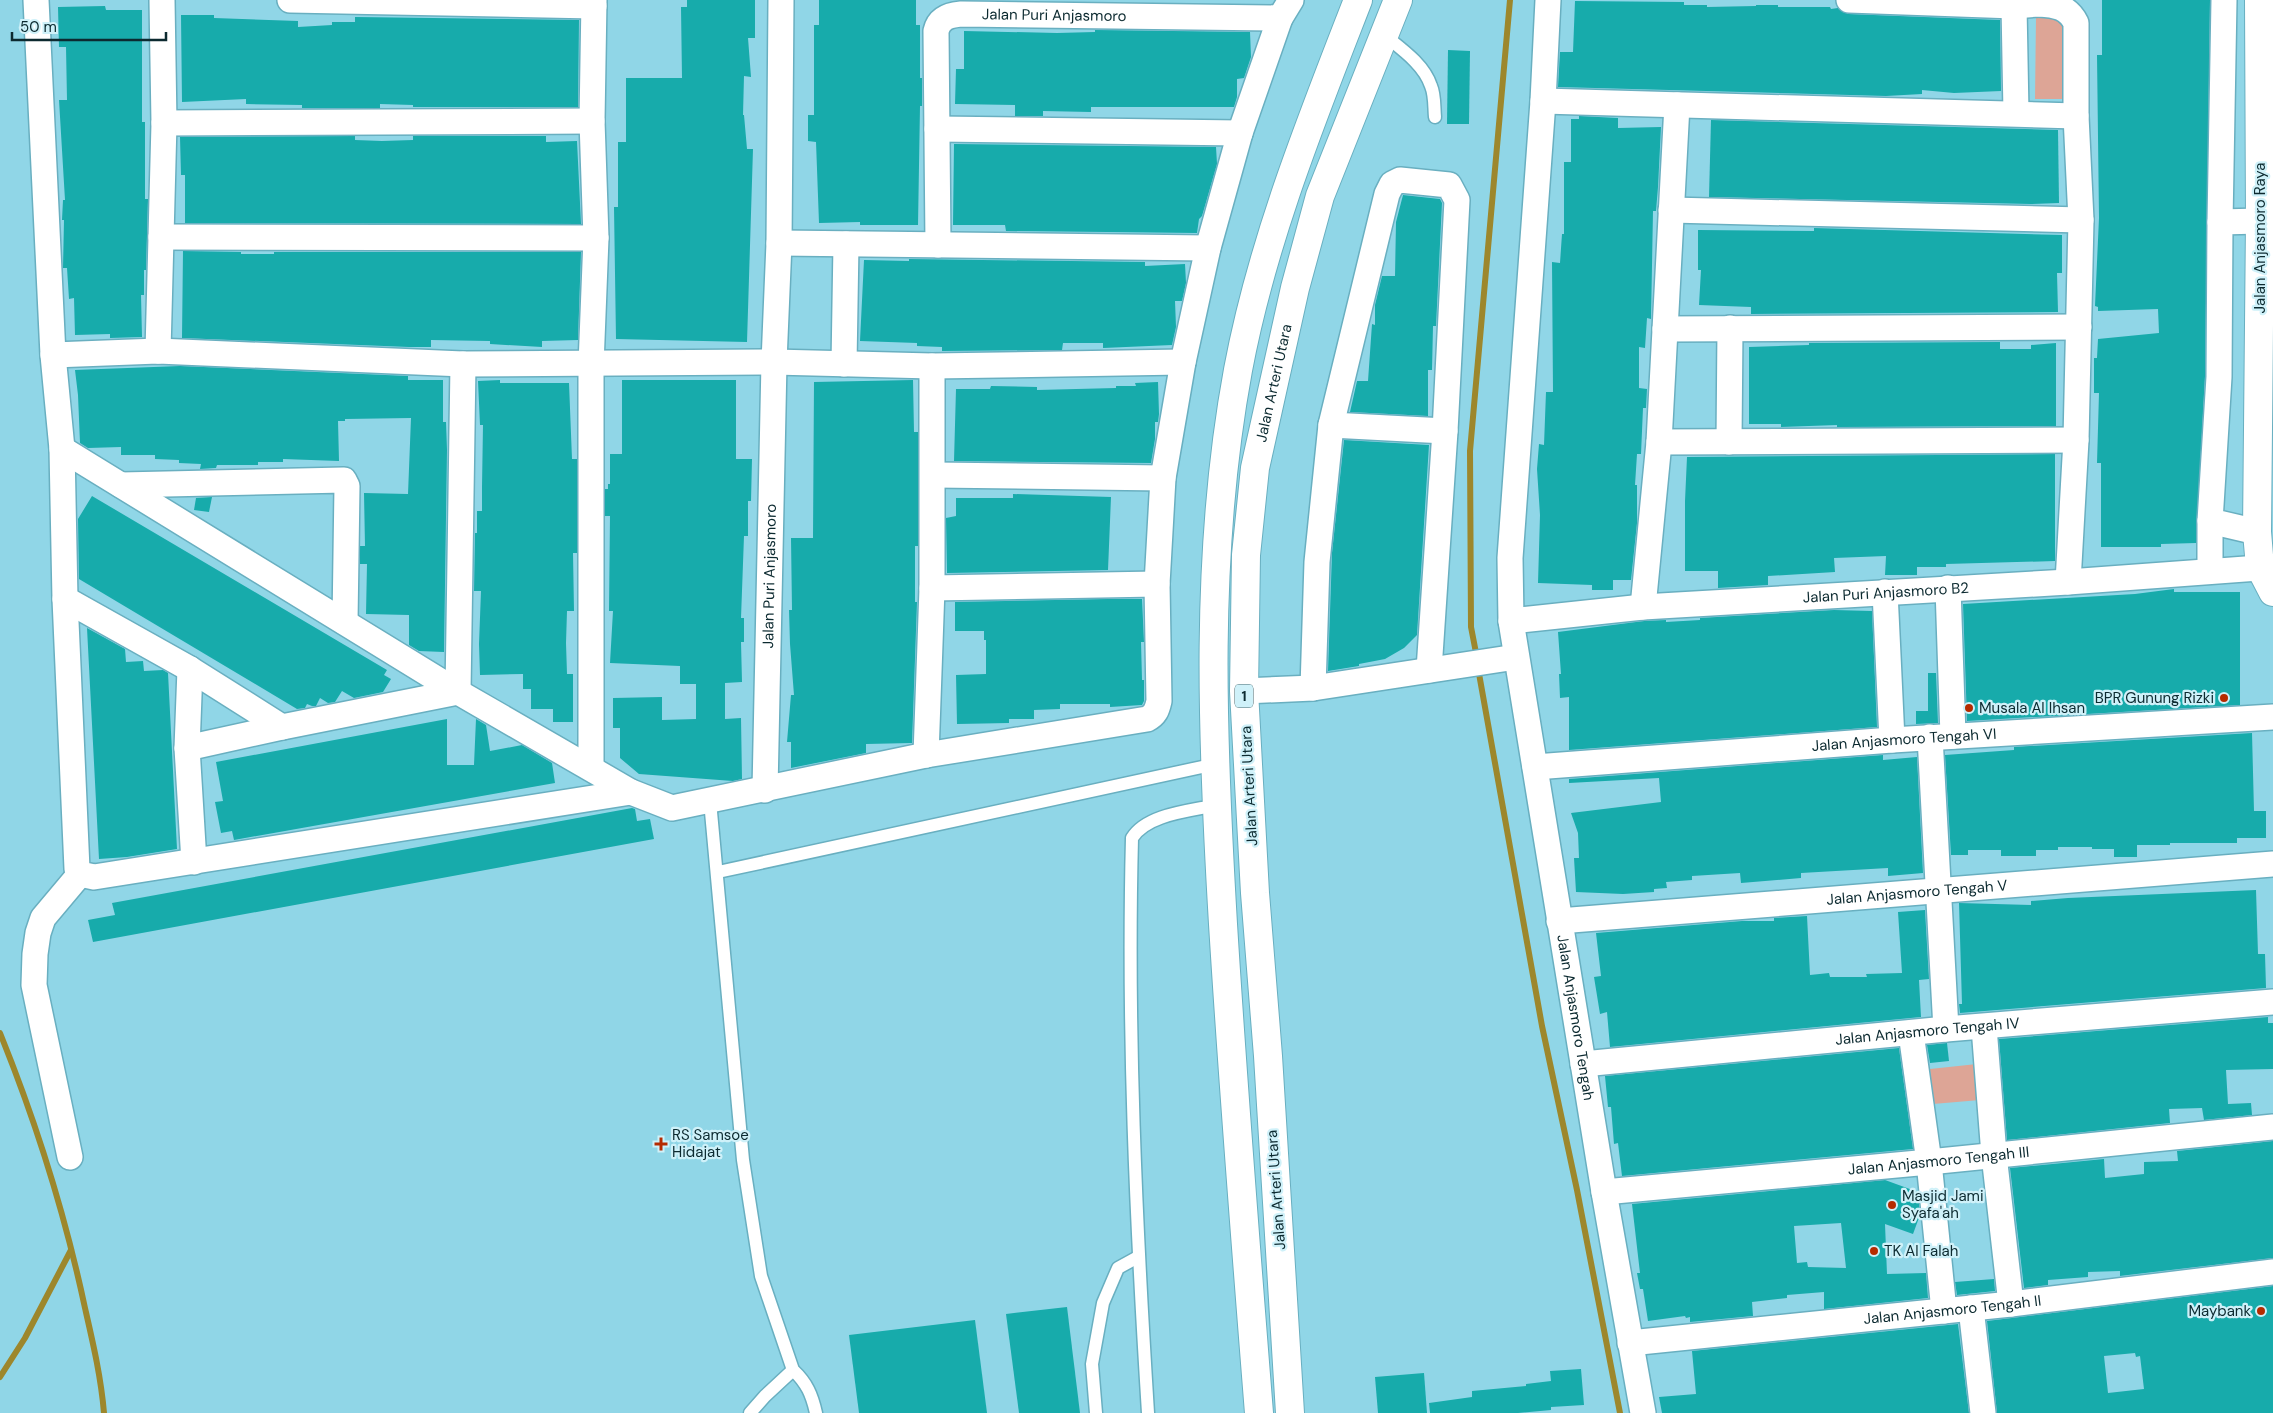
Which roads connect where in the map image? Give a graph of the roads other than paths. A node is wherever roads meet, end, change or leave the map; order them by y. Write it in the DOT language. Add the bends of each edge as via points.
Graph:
graph roads {
  1 [pos="36,0"];
  2 [pos="162,0"];
  3 [pos="290,0"];
  4 [pos="781,0"];
  5 [pos="1358,0"];
  6 [pos="1398,0"];
  7 [pos="1548,0"];
  8 [pos="1848,0"];
  9 [pos="2224,0"];
  10 [pos="2258,0"];
  11 [pos="546,2"];
  12 [pos="2039,2"];
  13 [pos="594,3"];
  14 [pos="2014,6"];
  15 [pos="1285,9"];
  16 [pos="1383,34"];
  17 [pos="1543,101"];
  18 [pos="1677,105"];
  19 [pos="2016,112"];
  20 [pos="2076,116"];
  21 [pos="1435,117"];
  22 [pos="592,121"];
  23 [pos="164,123"];
  24 [pos="937,129"];
  25 [pos="1240,133"];
  26 [pos="1671,210"];
  27 [pos="2081,220"];
  28 [pos="2260,220"];
  29 [pos="2220,222"];
  30 [pos="161,236"];
  31 [pos="596,238"];
  32 [pos="779,243"];
  33 [pos="846,244"];
  34 [pos="938,245"];
  35 [pos="1208,248"];
  36 [pos="2079,327"];
  37 [pos="1664,328"];
  38 [pos="1730,328"];
  39 [pos="158,351"];
  40 [pos="53,355"];
  41 [pos="774,362"];
  42 [pos="1183,362"];
  43 [pos="463,364"];
  44 [pos="591,364"];
  45 [pos="844,364"];
  46 [pos="932,366"];
  47 [pos="1331,425"];
  48 [pos="1445,431"];
  49 [pos="2076,440"];
  50 [pos="1659,442"];
  51 [pos="1729,442"];
  52 [pos="62,449"];
  53 [pos="934,475"];
  54 [pos="1163,478"];
  55 [pos="121,485"];
  56 [pos="2210,522"];
  57 [pos="2257,532"];
  58 [pos="2267,567"];
  59 [pos="2210,571"];
  60 [pos="2068,582"];
  61 [pos="1158,584"];
  62 [pos="932,588"];
  63 [pos="1948,588"];
  64 [pos="1885,592"];
  65 [pos="2273,592"];
  66 [pos="65,599"];
  67 [pos="1644,607"];
  68 [pos="1511,621"];
  69 [pos="345,622"];
  70 [pos="1507,658"];
  71 [pos="190,668"];
  72 [pos="1437,669"];
  73 [pos="1313,688"];
  74 [pos="1244,691"];
  75 [pos="458,692"];
  76 [pos="2273,716"];
  77 [pos="282,727"];
  78 [pos="1942,737"];
  79 [pos="1892,740"];
  80 [pos="187,748"];
  81 [pos="926,755"];
  82 [pos="1216,764"];
  83 [pos="1535,767"];
  84 [pos="591,768"];
  85 [pos="765,790"];
  86 [pos="631,792"];
  87 [pos="710,801"];
  88 [pos="1217,805"];
  89 [pos="194,862"];
  90 [pos="2273,864"];
  91 [pos="718,872"];
  92 [pos="80,874"];
  93 [pos="1938,891"];
  94 [pos="1559,920"];
  95 [pos="2273,1002"];
  96 [pos="1984,1026"];
  97 [pos="1946,1029"];
  98 [pos="1911,1033"];
  99 [pos="1583,1064"];
  100 [pos="2273,1127"];
  101 [pos="1994,1155"];
  102 [pos="70,1157"];
  103 [pos="1929,1162"];
  104 [pos="1604,1192"];
  105 [pos="1138,1257"];
  106 [pos="2273,1272"];
  107 [pos="2011,1304"];
  108 [pos="1971,1308"];
  109 [pos="1944,1311"];
  110 [pos="1630,1343"];
  111 [pos="793,1370"];
  112 [pos="1258,1401"];
  113 [pos="750,1413"];
  114 [pos="816,1413"];
  115 [pos="1096,1413"];
  116 [pos="1148,1413"];
  117 [pos="1290,1413"];
  118 [pos="1643,1413"];
  119 [pos="1983,1413"];
  1 -- 40 [label="street"];
  2 -- 23 [label="street"];
  3 -- 11 [label="street"];
  4 -- 32 [label="street, Jalan Puri Anjasmoro"];
  5 -- 82 [label="main road, 1" via="1284,198 1256,292 1238,371 1217,528 1212,668"];
  6 -- 16 [label="main road, Jalan Arteri Utara / 1"];
  7 -- 17 [label="street, Jalan Anjasmoro Tengah"];
  8 -- 14 [label="street"];
  9 -- 29 [label="street"];
  10 -- 28 [label="main road, Jalan Anjasmoro Raya"];
  11 -- 13 [label="street"];
  12 -- 14 [label="street"];
  12 -- 20 [label="street" via="2058,5 2072,14 2076,23"];
  13 -- 22 [label="street"];
  14 -- 19 [label="street"];
  15 -- 24 [label="street, Jalan Puri Anjasmoro" via="961,14 947,17 937,25 936,31"];
  15 -- 25 [label="street"];
  16 -- 21 [label="lane" via="1425,74 1432,86"];
  16 -- 74 [label="main road, Jalan Arteri Utara / 1" via="1320,196 1266,413 1255,468 1246,555"];
  17 -- 18 [label="street"];
  17 -- 68 [label="street, Jalan Anjasmoro Tengah" via="1510,558"];
  18 -- 19 [label="street"];
  18 -- 26 [label="street"];
  19 -- 20 [label="street"];
  20 -- 27 [label="street"];
  22 -- 23 [label="street"];
  22 -- 31 [label="street"];
  23 -- 30 [label="street"];
  24 -- 25 [label="street"];
  24 -- 34 [label="street, Jalan Puri Anjasmoro"];
  25 -- 35 [label="street"];
  26 -- 27 [label="street"];
  26 -- 37 [label="street"];
  27 -- 36 [label="street"];
  28 -- 29 [label="street"];
  28 -- 57 [label="main road, Jalan Anjasmoro Raya"];
  29 -- 56 [label="street" via="2219,378"];
  30 -- 31 [label="street"];
  30 -- 39 [label="street"];
  31 -- 44 [label="street"];
  32 -- 33 [label="street"];
  32 -- 41 [label="street, Jalan Puri Anjasmoro"];
  33 -- 34 [label="street"];
  33 -- 45 [label="street"];
  34 -- 35 [label="street"];
  35 -- 42 [label="street"];
  36 -- 38 [label="street"];
  36 -- 49 [label="street"];
  37 -- 38 [label="street"];
  37 -- 50 [label="street"];
  38 -- 51 [label="street"];
  39 -- 40 [label="street"];
  39 -- 43 [label="street"];
  40 -- 52 [label="street"];
  41 -- 44 [label="street"];
  41 -- 45 [label="street"];
  41 -- 85 [label="street, Jalan Puri Anjasmoro"];
  42 -- 46 [label="street"];
  42 -- 54 [label="street"];
  43 -- 44 [label="street"];
  43 -- 75 [label="street"];
  44 -- 84 [label="street"];
  45 -- 46 [label="street"];
  46 -- 53 [label="street"];
  47 -- 48 [label="street"];
  47 -- 48 [label="street" via="1387,194 1392,184 1400,180 1449,184 1457,200"];
  47 -- 73 [label="street" via="1317,562"];
  48 -- 72 [label="street"];
  49 -- 51 [label="street"];
  49 -- 60 [label="street"];
  50 -- 51 [label="street"];
  50 -- 67 [label="street"];
  52 -- 55 [label="street"];
  52 -- 66 [label="street"];
  53 -- 54 [label="street"];
  53 -- 62 [label="street"];
  54 -- 61 [label="street"];
  55 -- 69 [label="street"];
  55 -- 69 [label="street" via="344,480 347,486"];
  56 -- 57 [label="street"];
  56 -- 59 [label="street"];
  57 -- 58 [label="main road, Jalan Anjasmoro Raya"];
  58 -- 59 [label="street, Jalan Puri Anjasmoro B2"];
  58 -- 65 [label="main road, Jalan Anjasmoro Raya"];
  59 -- 60 [label="street, Jalan Puri Anjasmoro B2"];
  60 -- 63 [label="street, Jalan Puri Anjasmoro B2"];
  61 -- 62 [label="street"];
  61 -- 81 [label="street" via="1158,701 1152,716"];
  62 -- 81 [label="street"];
  63 -- 64 [label="street, Jalan Puri Anjasmoro B2"];
  63 -- 78 [label="street"];
  64 -- 67 [label="street, Jalan Puri Anjasmoro B2"];
  64 -- 79 [label="street"];
  66 -- 71 [label="street"];
  66 -- 92 [label="street" via="75,864"];
  67 -- 68 [label="street, Jalan Puri Anjasmoro B2"];
  68 -- 70 [label="street, Jalan Anjasmoro Tengah"];
  69 -- 75 [label="street"];
  70 -- 72 [label="street"];
  70 -- 83 [label="street, Jalan Anjasmoro Tengah"];
  71 -- 77 [label="street"];
  71 -- 80 [label="street"];
  72 -- 73 [label="street"];
  73 -- 74 [label="street"];
  74 -- 117 [label="main road, Jalan Arteri Utara / 1"];
  75 -- 77 [label="street"];
  75 -- 84 [label="street"];
  76 -- 78 [label="street, Jalan Anjasmoro Tengah VI"];
  77 -- 80 [label="street"];
  78 -- 79 [label="street, Jalan Anjasmoro Tengah VI"];
  78 -- 93 [label="street"];
  79 -- 83 [label="street, Jalan Anjasmoro Tengah VI"];
  80 -- 89 [label="street"];
  81 -- 85 [label="street"];
  82 -- 88 [label="main road, 1"];
  82 -- 91 [label="lane"];
  83 -- 94 [label="street, Jalan Anjasmoro Tengah"];
  84 -- 86 [label="street"];
  85 -- 87 [label="street"];
  86 -- 87 [label="street" via="672,808"];
  86 -- 89 [label="street"];
  87 -- 91 [label="lane"];
  88 -- 105 [label="lane" via="1152,820 1137,830 1132,838 1129,927"];
  88 -- 112 [label="main road, 1" via="1232,1071"];
  89 -- 92 [label="street" via="94,877"];
  90 -- 93 [label="street, Jalan Anjasmoro Tengah V"];
  91 -- 111 [label="lane" via="743,1160 761,1276"];
  92 -- 102 [label="street" via="43,918 35,954 34,985"];
  93 -- 94 [label="street, Jalan Anjasmoro Tengah V"];
  93 -- 97 [label="street"];
  94 -- 99 [label="street, Jalan Anjasmoro Tengah"];
  95 -- 96 [label="street, Jalan Anjasmoro Tengah IV"];
  96 -- 97 [label="street, Jalan Anjasmoro Tengah IV"];
  96 -- 101 [label="street"];
  97 -- 98 [label="street, Jalan Anjasmoro Tengah IV"];
  98 -- 99 [label="street, Jalan Anjasmoro Tengah IV"];
  98 -- 103 [label="street"];
  99 -- 104 [label="street, Jalan Anjasmoro Tengah"];
  100 -- 101 [label="street, Jalan Anjasmoro Tengah III"];
  101 -- 103 [label="street, Jalan Anjasmoro Tengah III"];
  101 -- 107 [label="street"];
  103 -- 104 [label="street, Jalan Anjasmoro Tengah III"];
  103 -- 109 [label="street"];
  104 -- 110 [label="street, Jalan Anjasmoro Tengah"];
  105 -- 115 [label="lane" via="1118,1268 1102,1303 1092,1364"];
  105 -- 116 [label="lane"];
  106 -- 107 [label="street, Jalan Anjasmoro Tengah II"];
  107 -- 108 [label="street, Jalan Anjasmoro Tengah II"];
  108 -- 109 [label="street, Jalan Anjasmoro Tengah II"];
  108 -- 119 [label="street"];
  109 -- 110 [label="street, Jalan Anjasmoro Tengah II"];
  110 -- 118 [label="street, Jalan Anjasmoro Tengah"];
  111 -- 113 [label="lane"];
  111 -- 114 [label="lane" via="803,1379"];
}
